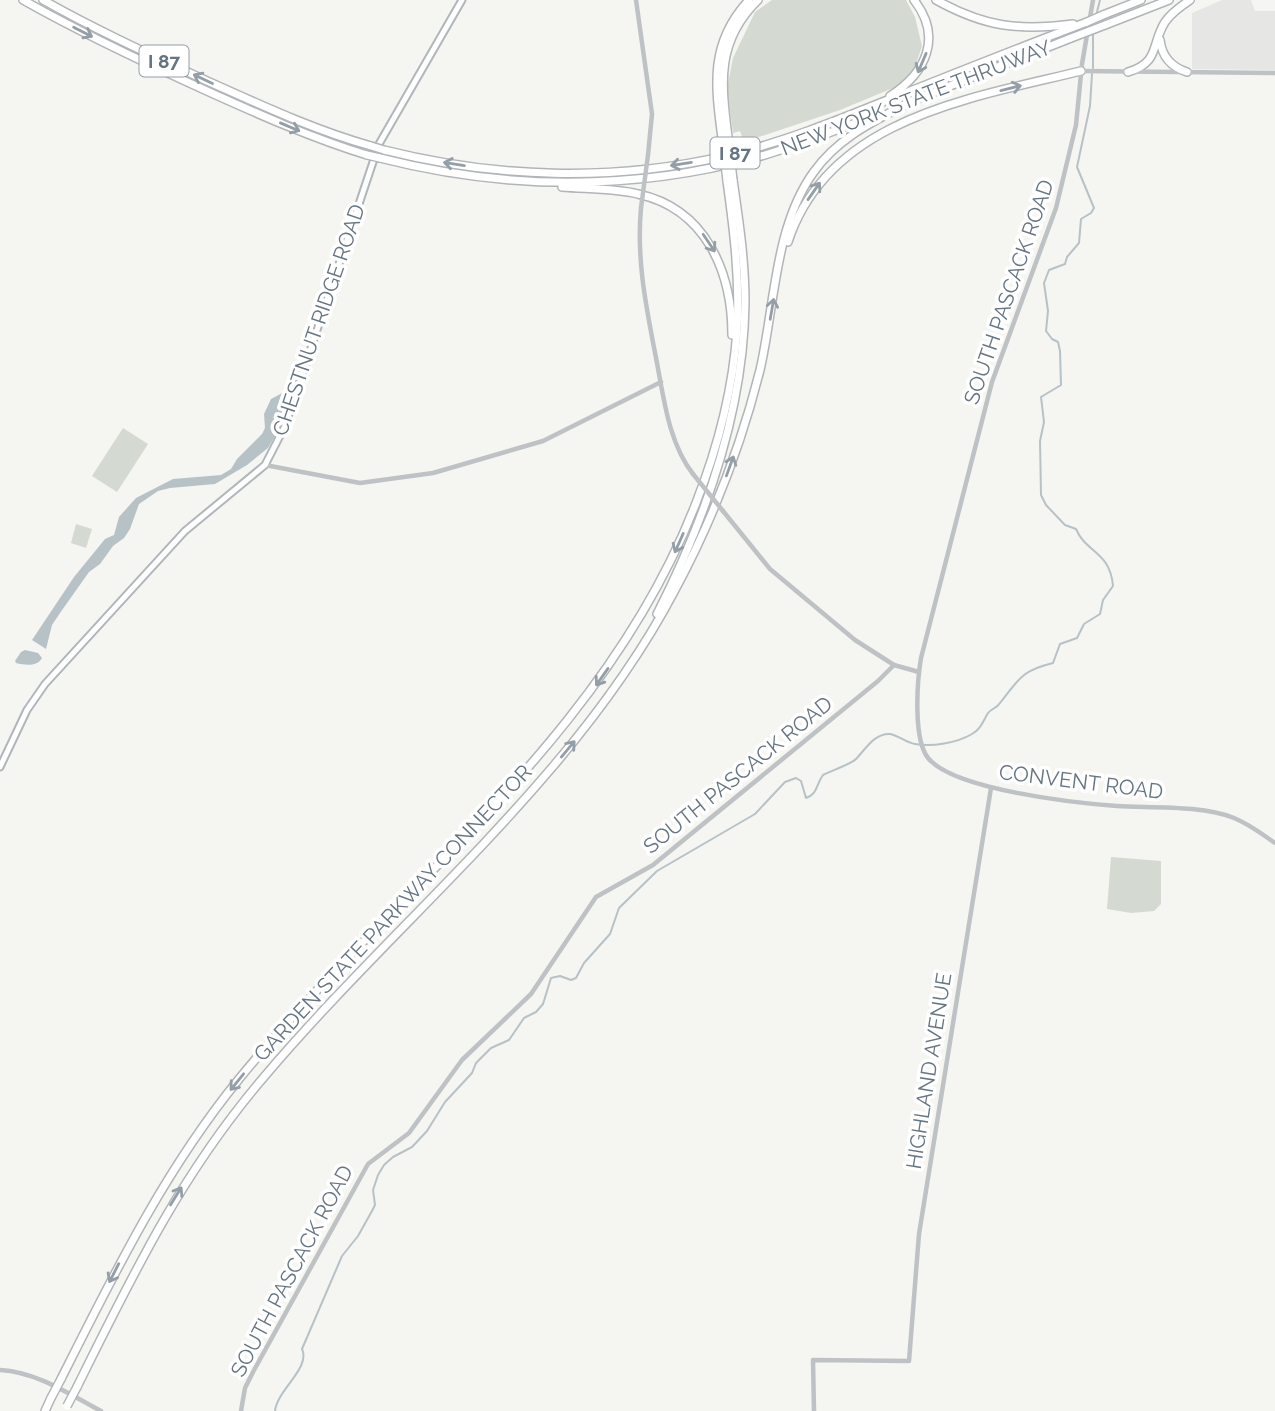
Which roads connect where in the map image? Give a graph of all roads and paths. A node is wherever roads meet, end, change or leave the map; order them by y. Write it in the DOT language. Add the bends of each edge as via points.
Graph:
graph roads {
  1 [pos="23,0"];
  2 [pos="43,0"];
  3 [pos="462,0"];
  4 [pos="636,0"];
  5 [pos="749,0"];
  6 [pos="758,0"];
  7 [pos="914,0"];
  8 [pos="936,0"];
  9 [pos="1093,0"];
  10 [pos="1141,0"];
  11 [pos="1169,0"];
  12 [pos="1190,0"];
  13 [pos="1068,27"];
  14 [pos="1161,30"];
  15 [pos="1085,71"];
  16 [pos="1128,72"];
  17 [pos="1187,72"];
  18 [pos="1275,73"];
  19 [pos="914,100"];
  20 [pos="873,106"];
  21 [pos="725,137"];
  22 [pos="512,181"];
  23 [pos="730,181"];
  24 [pos="778,276"];
  25 [pos="661,382"];
  26 [pos="726,409"];
  27 [pos="265,465"];
  28 [pos="894,665"];
  29 [pos="919,672"];
  30 [pos="621,679"];
  31 [pos="0,767"];
  32 [pos="991,788"];
  33 [pos="1275,843"];
  34 [pos="0,1370"];
  35 [pos="66,1409"];
  36 [pos="45,1411"];
  37 [pos="101,1411"];
  38 [pos="241,1411"];
  39 [pos="814,1411"];
  1 -- 22 [label="highway, NEW YORK STATE THRUWAY / I 87, one-way, bridge" via="172,75 304,134 435,171"];
  20 -- 2 [label="highway, NEW YORK STATE THRUWAY / I 87, one-way, bridge" via="795,136 679,165 563,173 497,170 384,150 323,131 149,54"];
  3 -- 27 [label="main road, CHESTNUT RIDGE ROAD" via="379,144 285,426"];
  4 -- 25 [label="street, bridge" via="652,114 639,244"];
  5 -- 21 [label="highway" via="727,31 717,63 716,90"];
  6 -- 21 [label="highway" via="736,29 725,58"];
  7 -- 20 [label="highway, one-way" via="927,28 925,60 908,84"];
  8 -- 13 [label="highway" via="994,25"];
  9 -- 15 [label="street, SOUTH PASCACK ROAD"];
  10 -- 13 [label="highway, NEW YORK STATE THRUWAY / I 87, bridge"];
  11 -- 19 [label="highway, NEW YORK STATE THRUWAY / I 87, bridge"];
  12 -- 14 [label="highway" via="1171,14"];
  13 -- 20 [label="highway, NEW YORK STATE THRUWAY / I 87"];
  14 -- 16 [label="highway" via="1151,58"];
  14 -- 17 [label="highway" via="1166,57"];
  15 -- 16 [label="street"];
  24 -- 15 [label="highway, one-way" via="806,202 825,176 856,149 942,107"];
  15 -- 29 [label="street, SOUTH PASCACK ROAD" via="1056,208 992,382"];
  16 -- 17 [label="street"];
  17 -- 18 [label="street"];
  19 -- 22 [label="highway, NEW YORK STATE THRUWAY / I 87" via="797,145 697,171 613,181"];
  19 -- 24 [label="highway" via="855,132 819,165 793,209"];
  21 -- 23 [label="highway, bridge"];
  22 -- 26 [label="highway, one-way" via="642,195 671,207 698,229 718,259 729,296 732,343"];
  23 -- 26 [label="highway" via="738,303"];
  23 -- 30 [label="highway" via="745,303 732,411 691,539"];
  30 -- 24 [label="highway, one-way" via="675,591 724,483 757,381"];
  25 -- 27 [label="street" via="544,441 433,473 360,483"];
  25 -- 28 [label="street, bridge" via="684,462 723,512 770,569 855,640"];
  26 -- 36 [label="highway, GARDEN STATE PARKWAY CONNECTOR, one-way, bridge" via="703,485 677,548 647,607 603,674 528,768 224,1098 142,1220"];
  27 -- 31 [label="main road, CHESTNUT RIDGE ROAD" via="185,531 58,669 27,710"];
  28 -- 29 [label="street"];
  28 -- 38 [label="street, SOUTH PASCACK ROAD" via="653,865 596,897 531,994 462,1060 410,1133 368,1164 245,1388"];
  29 -- 32 [label="street, CONVENT ROAD" via="921,736 928,758 940,768"];
  35 -- 30 [label="highway, GARDEN STATE PARKWAY CONNECTOR, one-way, bridge" via="161,1222 227,1122 296,1040 543,778"];
  32 -- 33 [label="street, CONVENT ROAD" via="1099,804 1219,814 1246,824"];
  32 -- 39 [label="street, HIGHLAND AVENUE" via="919,1234 909,1361 813,1360"];
  34 -- 37 [label="street" via="37,1378"];
}
